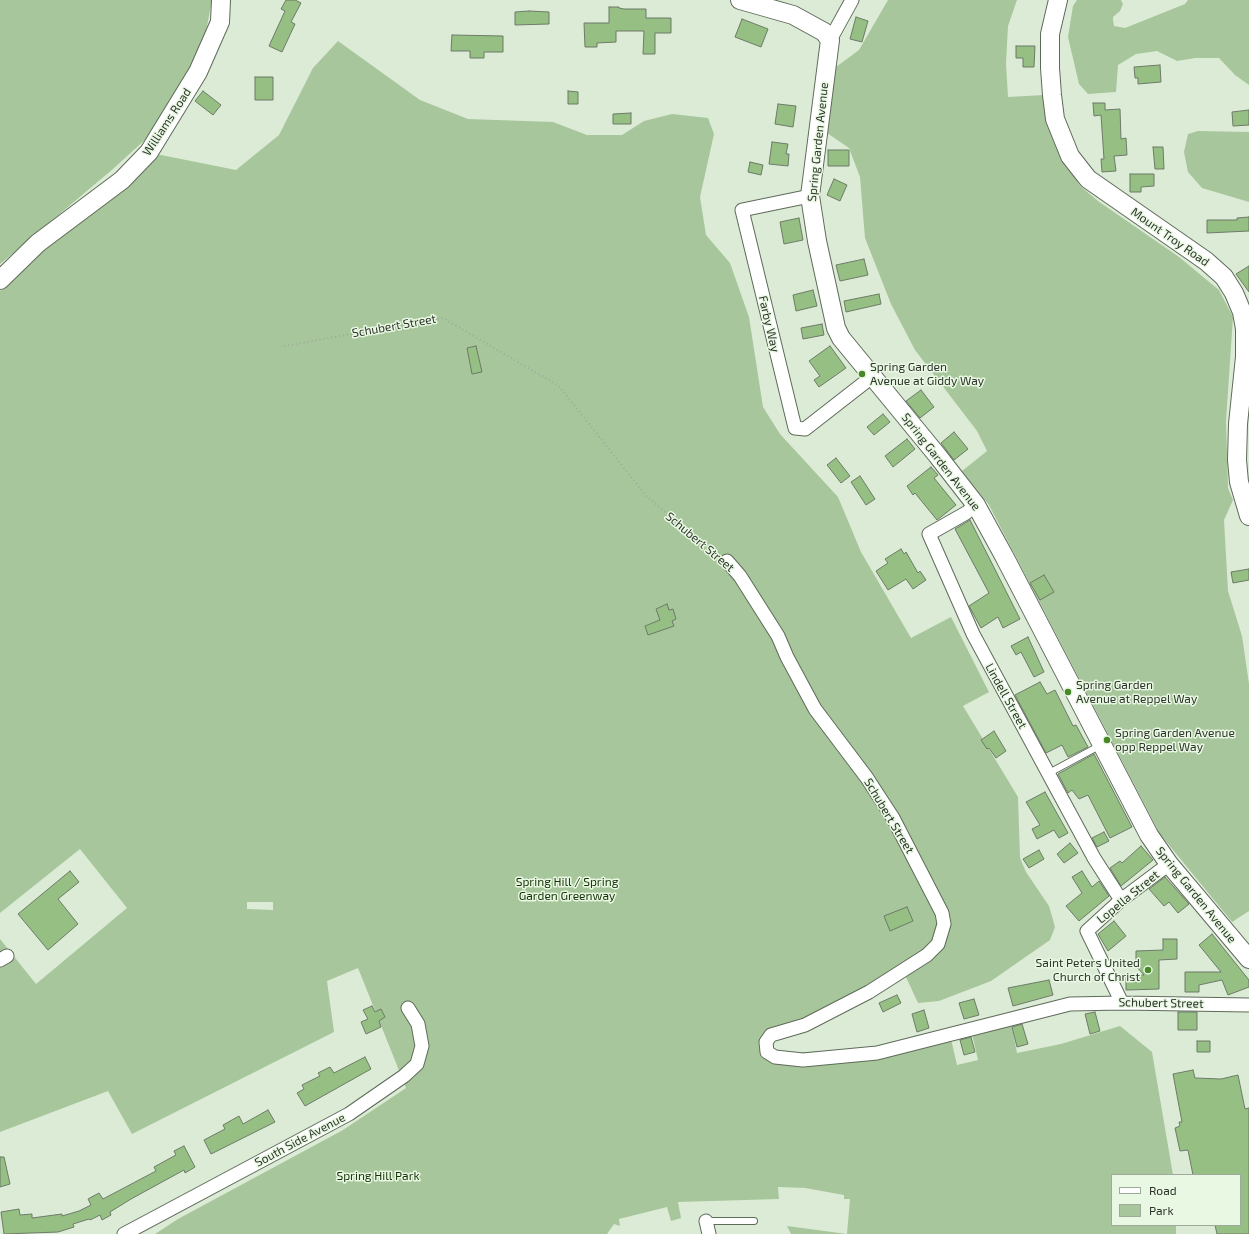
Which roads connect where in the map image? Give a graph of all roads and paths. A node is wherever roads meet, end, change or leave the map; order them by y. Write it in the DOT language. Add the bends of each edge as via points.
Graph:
graph roads {
  1 [pos="221,0"];
  2 [pos="740,0"];
  3 [pos="852,0"];
  4 [pos="1058,0"];
  5 [pos="772,5"];
  6 [pos="830,40"];
  7 [pos="810,196"];
  8 [pos="0,280"];
  9 [pos="284,346"];
  10 [pos="873,376"];
  11 [pos="976,505"];
  12 [pos="1249,516"];
  13 [pos="727,562"];
  14 [pos="1102,744"];
  15 [pos="1049,773"];
  16 [pos="1168,864"];
  17 [pos="1121,900"];
  18 [pos="1249,959"];
  19 [pos="1122,1003"];
  20 [pos="1249,1004"];
  21 [pos="408,1008"];
  22 [pos="706,1221"];
  23 [pos="754,1221"];
  24 [pos="124,1234"];
  25 [pos="709,1234"];
  1 -- 8 [label="street, Williams Road" via="220,22 198,72 149,152 122,180 38,243"];
  2 -- 5 [label="street"];
  3 -- 6 [label="street"];
  4 -- 12 [label="street, Mount Troy Road" via="1050,34 1051,81 1055,119 1070,156 1088,179 1206,261 1227,283 1242,312 1245,357 1237,460 1239,482"];
  5 -- 6 [label="street" via="824,32"];
  6 -- 7 [label="street, Spring Garden Avenue"];
  7 -- 10 [label="street, Spring Garden Avenue" via="816,241 836,328 841,338"];
  7 -- 10 [label="street, Farby Way" via="742,210 795,428 805,429"];
  9 -- 13 [label="path, Schubert Street" via="443,318 559,386 647,497"];
  10 -- 11 [label="street, Spring Garden Avenue"];
  11 -- 14 [label="street, Spring Garden Avenue"];
  11 -- 15 [label="street, Lindell Street" via="929,534 973,634"];
  13 -- 19 [label="street, Schubert Street" via="740,576 778,636 814,709 867,778 893,818 942,913 944,924 938,944 927,955 869,992 820,1018 771,1035 766,1042 767,1052 775,1057 803,1060 877,1053 1070,1004"];
  14 -- 15 [label="lane"];
  14 -- 16 [label="street, Spring Garden Avenue" via="1149,835"];
  15 -- 17 [label="street, Lindell Street" via="1094,858"];
  16 -- 17 [label="street, Lopella Street"];
  16 -- 18 [label="street, Spring Garden Avenue"];
  17 -- 19 [label="street, Lopella Street" via="1087,931"];
  19 -- 20 [label="street, Schubert Street"];
  21 -- 24 [label="street, South Side Avenue" via="418,1024 422,1046 417,1064 404,1076 349,1114"];
  22 -- 23 [label="lane"];
  22 -- 25 [label="street"];
}
